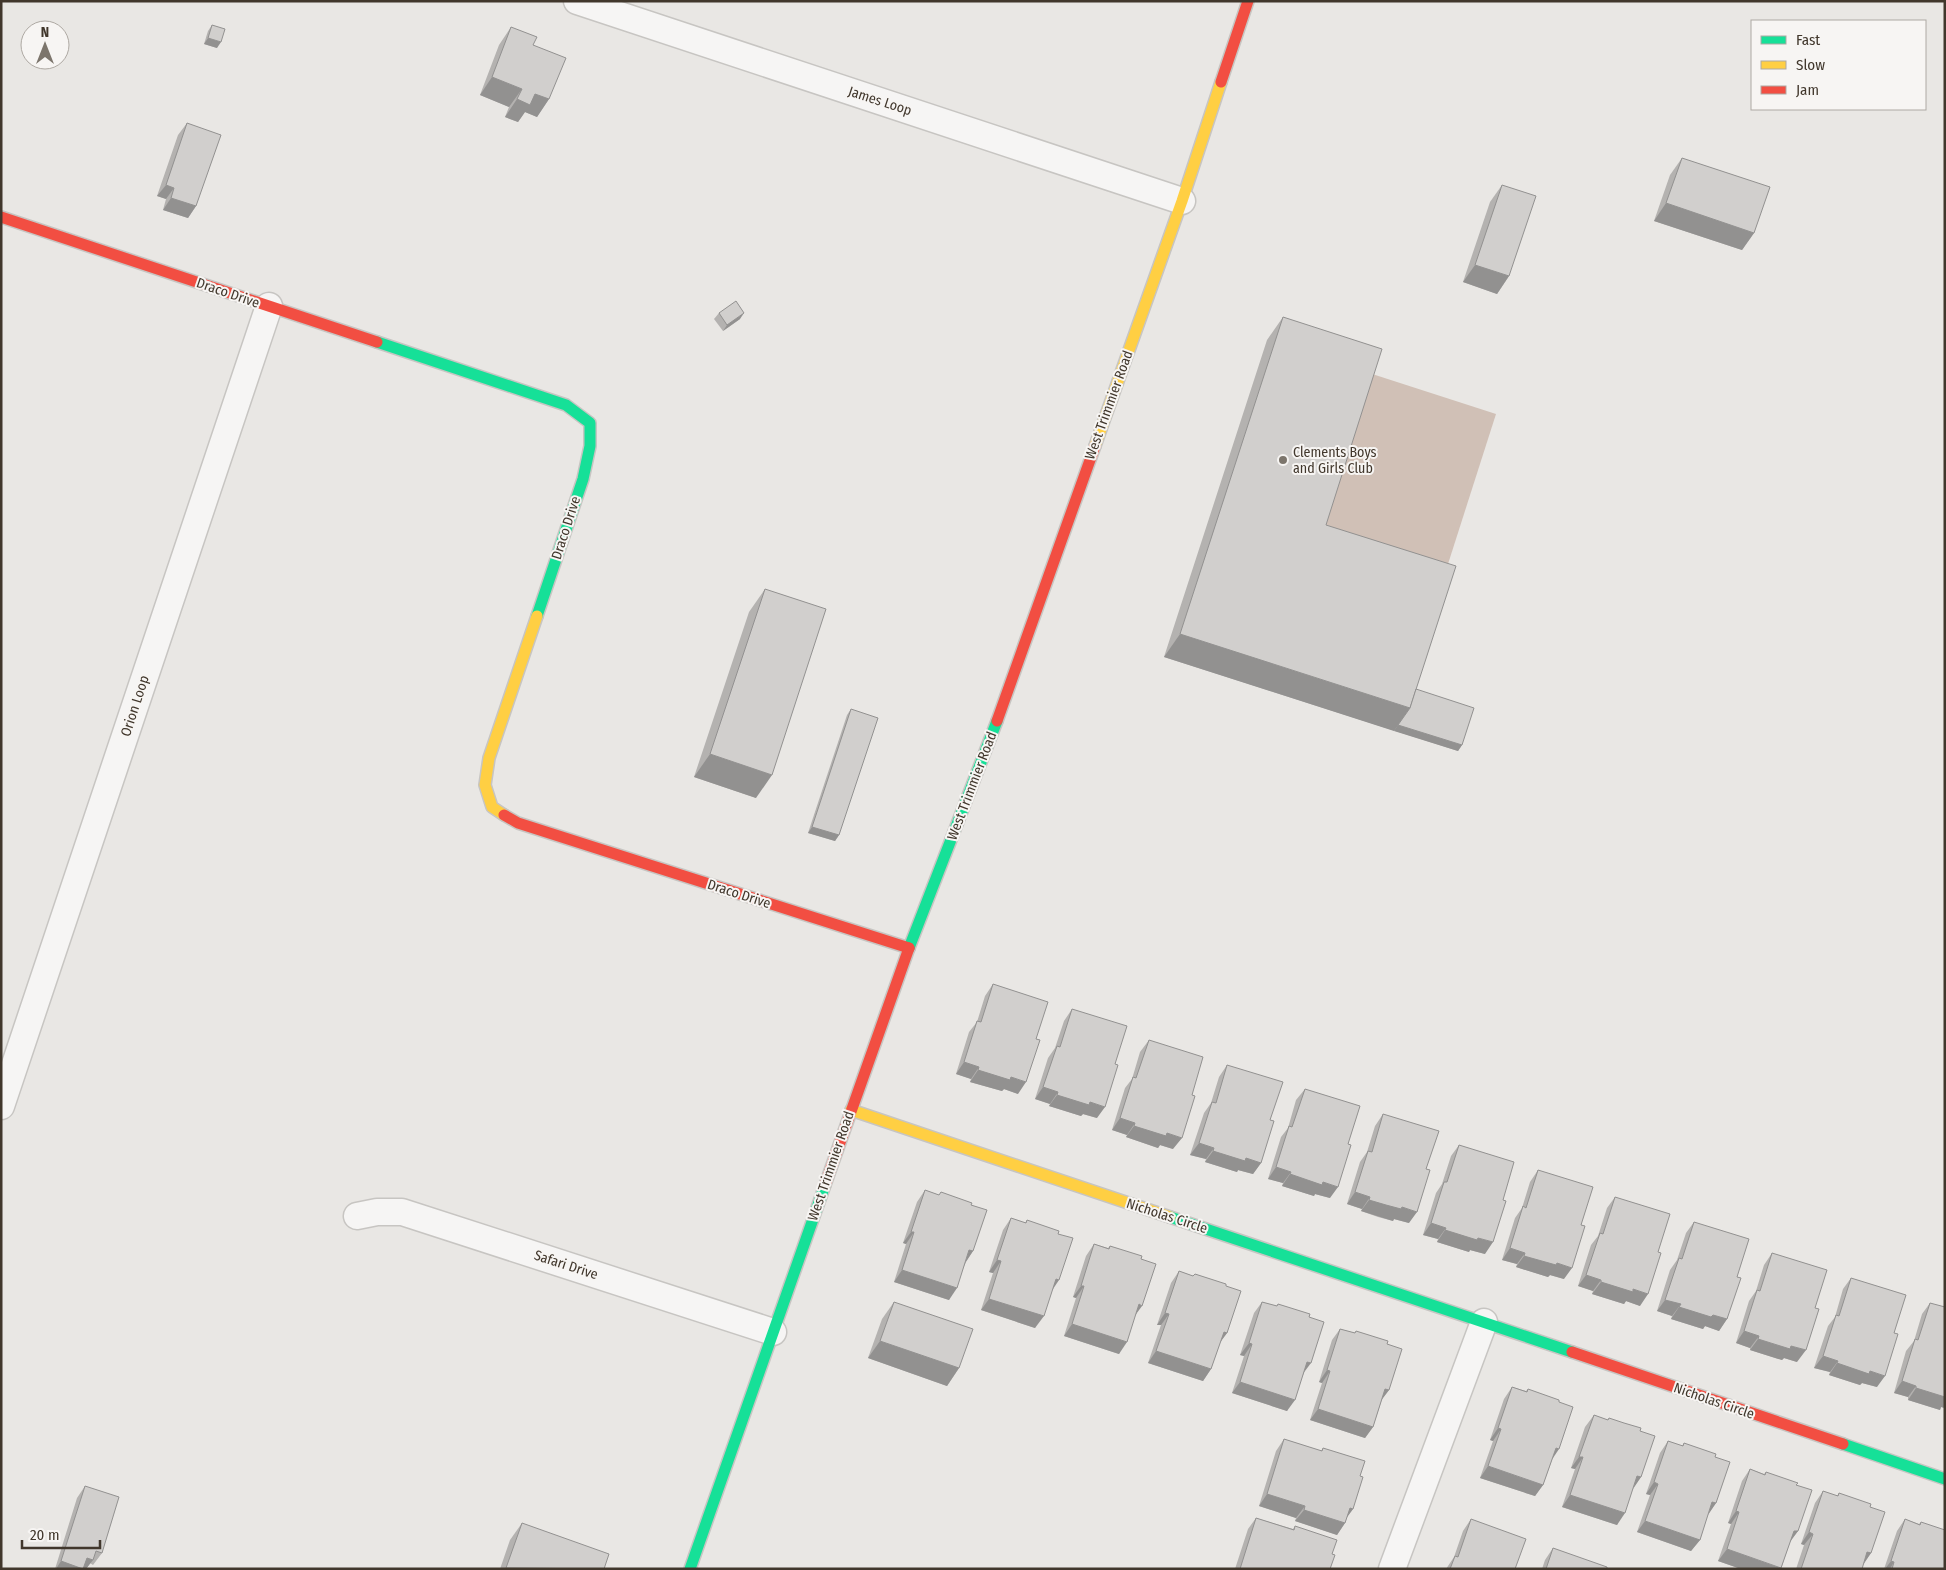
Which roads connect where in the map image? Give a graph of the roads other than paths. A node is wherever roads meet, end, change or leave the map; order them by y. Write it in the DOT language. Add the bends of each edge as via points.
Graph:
graph roads {
  1 [pos="577,1"];
  2 [pos="1248,1"];
  3 [pos="1182,201"];
  4 [pos="1,217"];
  5 [pos="269,306"];
  6 [pos="909,948"];
  7 [pos="1,1106"];
  8 [pos="851,1110"];
  9 [pos="357,1216"];
  10 [pos="1484,1322"];
  11 [pos="773,1332"];
  12 [pos="1945,1479"];
  13 [pos="690,1569"];
  14 [pos="1392,1569"];
  1 -- 3 [label="street, James Loop"];
  2 -- 3 [label="street, West Trimmier Road"];
  3 -- 6 [label="street, West Trimmier Road" via="983,759"];
  4 -- 5 [label="street, Draco Drive"];
  5 -- 6 [label="street, Draco Drive" via="566,406 590,423 590,446 583,479 490,758 485,785 492,807 518,823"];
  5 -- 7 [label="street, Orion Loop"];
  6 -- 8 [label="street, West Trimmier Road"];
  8 -- 10 [label="street, Nicholas Circle"];
  8 -- 11 [label="street, West Trimmier Road"];
  9 -- 11 [label="street, Safari Drive" via="402,1212"];
  10 -- 12 [label="street, Nicholas Circle"];
  10 -- 14 [label="street"];
  11 -- 13 [label="street, West Trimmier Road"];
}
